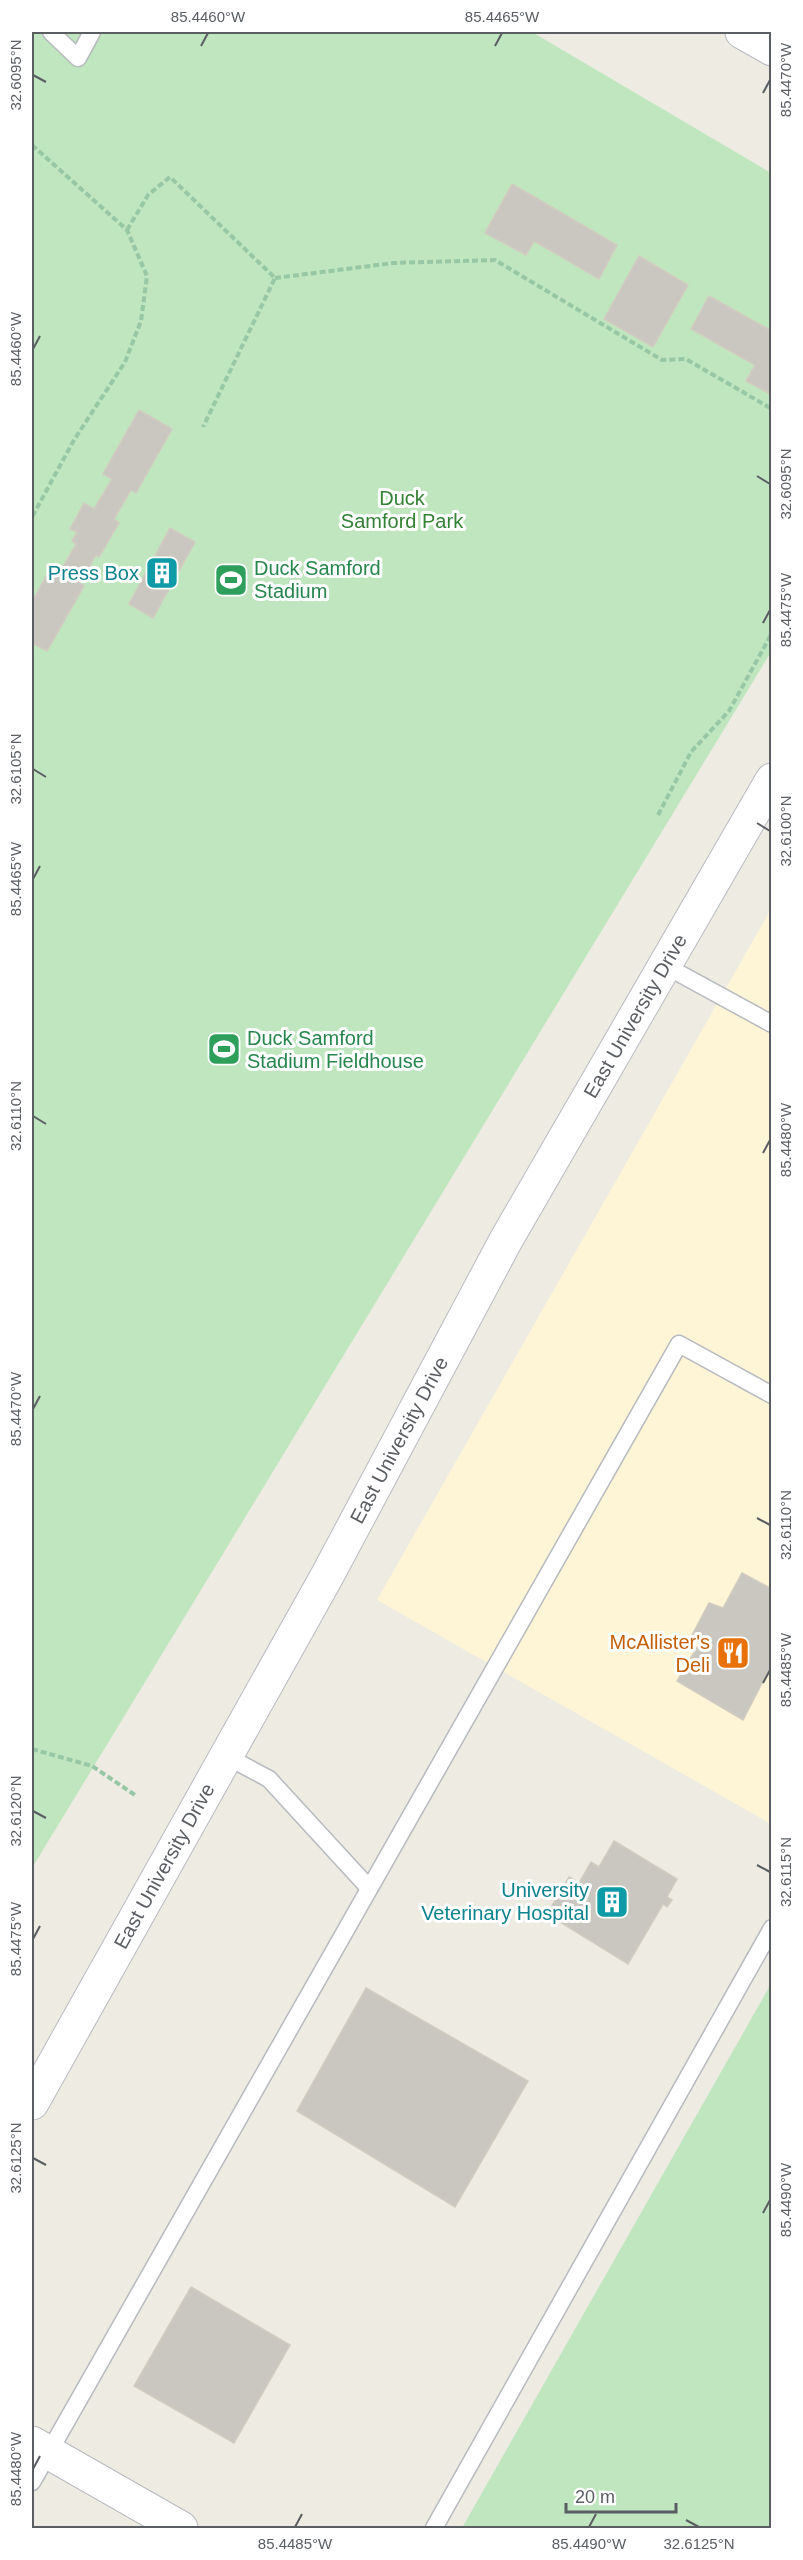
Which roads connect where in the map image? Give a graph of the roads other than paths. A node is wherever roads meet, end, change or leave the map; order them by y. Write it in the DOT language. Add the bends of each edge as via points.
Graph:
graph roads {
  1 [pos="51,32"];
  2 [pos="92,32"];
  3 [pos="742,32"];
  4 [pos="771,49"];
  5 [pos="771,780"];
  6 [pos="664,965"];
  7 [pos="771,1024"];
  8 [pos="771,1395"];
  9 [pos="226,1756"];
  10 [pos="369,1888"];
  11 [pos="771,1928"];
  12 [pos="32,2103"];
  13 [pos="40,2447"];
  14 [pos="32,2482"];
  15 [pos="181,2529"];
  16 [pos="434,2529"];
  1 -- 2 [label="lane" via="78,58"];
  3 -- 4 [label="main road"];
  5 -- 6 [label="main road, East University Drive"];
  6 -- 7 [label="lane"];
  6 -- 9 [label="main road, East University Drive" via="506,1240"];
  8 -- 10 [label="lane" via="679,1344"];
  9 -- 10 [label="lane" via="268,1779"];
  9 -- 12 [label="main road, East University Drive"];
  10 -- 13 [label="lane"];
  11 -- 16 [label="lane"];
  13 -- 14 [label="lane"];
  13 -- 15 [label="main road"];
}
